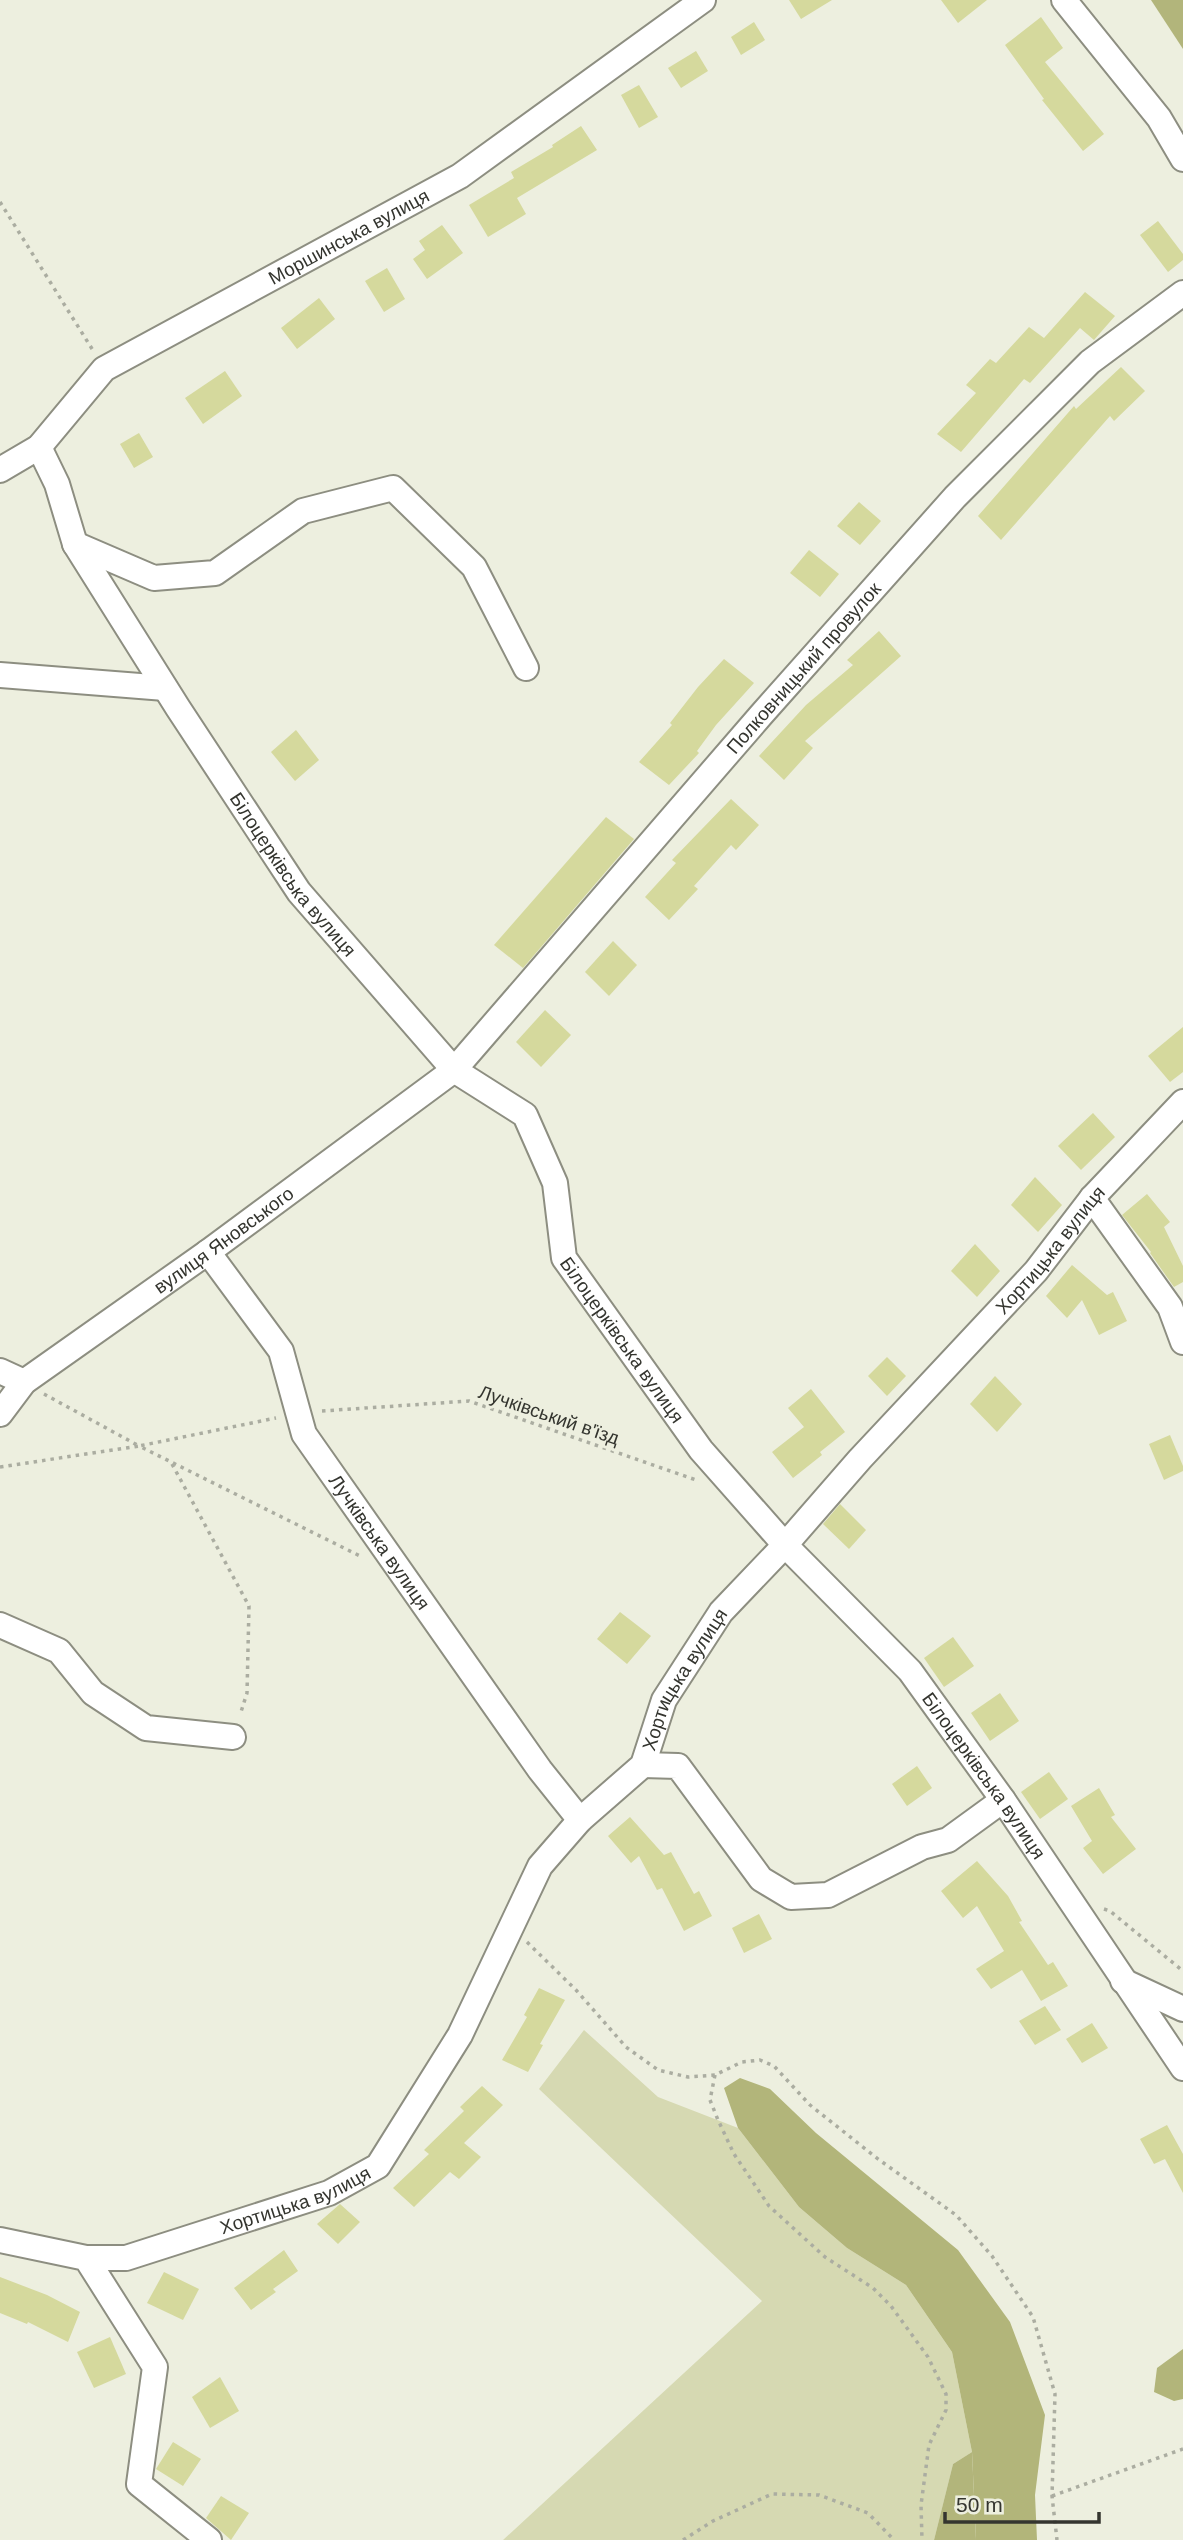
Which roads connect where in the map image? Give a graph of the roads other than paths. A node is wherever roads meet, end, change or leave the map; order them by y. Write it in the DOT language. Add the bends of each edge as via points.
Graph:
graph roads {
  1 [pos="703,0"];
  2 [pos="1064,0"];
  3 [pos="1183,159"];
  4 [pos="1183,293"];
  5 [pos="38,447"];
  6 [pos="0,470"];
  7 [pos="75,544"];
  8 [pos="526,668"];
  9 [pos="0,675"];
  10 [pos="165,688"];
  11 [pos="454,1070"];
  12 [pos="1183,1102"];
  13 [pos="1092,1198"];
  14 [pos="208,1252"];
  15 [pos="1183,1342"];
  16 [pos="0,1371"];
  17 [pos="24,1382"];
  18 [pos="0,1414"];
  19 [pos="785,1545"];
  20 [pos="0,1625"];
  21 [pos="233,1737"];
  22 [pos="643,1765"];
  23 [pos="1003,1800"];
  24 [pos="580,1820"];
  25 [pos="1122,1980"];
  26 [pos="1183,2009"];
  27 [pos="1183,2068"];
  28 [pos="0,2240"];
  29 [pos="86,2258"];
  30 [pos="209,2540"];
  1 -- 5 [label="street, Моршинська вулиця" via="460,176 104,369"];
  2 -- 3 [label="street" via="1159,118"];
  4 -- 11 [label="street, Полковницький провулок" via="1090,362 955,497"];
  5 -- 6 [label="street, Моршинська вулиця"];
  5 -- 7 [label="street, Білоцерківська вулиця" via="57,484"];
  7 -- 8 [label="street" via="154,578 215,573 303,511 393,488 474,567"];
  7 -- 10 [label="street, Білоцерківська вулиця"];
  9 -- 10 [label="street"];
  10 -- 11 [label="street, Білоцерківська вулиця" via="299,892"];
  11 -- 14 [label="street, вулиця Яновського"];
  11 -- 19 [label="street, Білоцерківська вулиця" via="525,1115 555,1183 564,1258 701,1450"];
  12 -- 13 [label="street, Хортицька вулиця"];
  13 -- 15 [label="street" via="1170,1307"];
  13 -- 19 [label="street, Хортицька вулиця" via="1036,1270"];
  14 -- 17 [label="street, вулиця Яновського"];
  14 -- 24 [label="street, Лучківська вулиця" via="281,1350 304,1434 532,1759"];
  16 -- 17 [label="street"];
  17 -- 18 [label="street, вулиця Яновського"];
  19 -- 22 [label="street, Хортицька вулиця" via="721,1612 664,1700"];
  19 -- 23 [label="street, Білоцерківська вулиця" via="910,1671"];
  20 -- 21 [label="street" via="59,1651 93,1693 146,1728"];
  22 -- 23 [label="street" via="678,1766 761,1879 791,1897 828,1895 922,1847 947,1840"];
  22 -- 24 [label="street, Хортицька вулиця"];
  23 -- 25 [label="street, Білоцерківська вулиця"];
  24 -- 29 [label="street, Хортицька вулиця" via="540,1866 460,2035 378,2166 329,2193 126,2258"];
  25 -- 26 [label="street"];
  25 -- 27 [label="street, Білоцерківська вулиця"];
  28 -- 29 [label="street, Хортицька вулиця"];
  29 -- 30 [label="street" via="155,2367 139,2484"];
}
